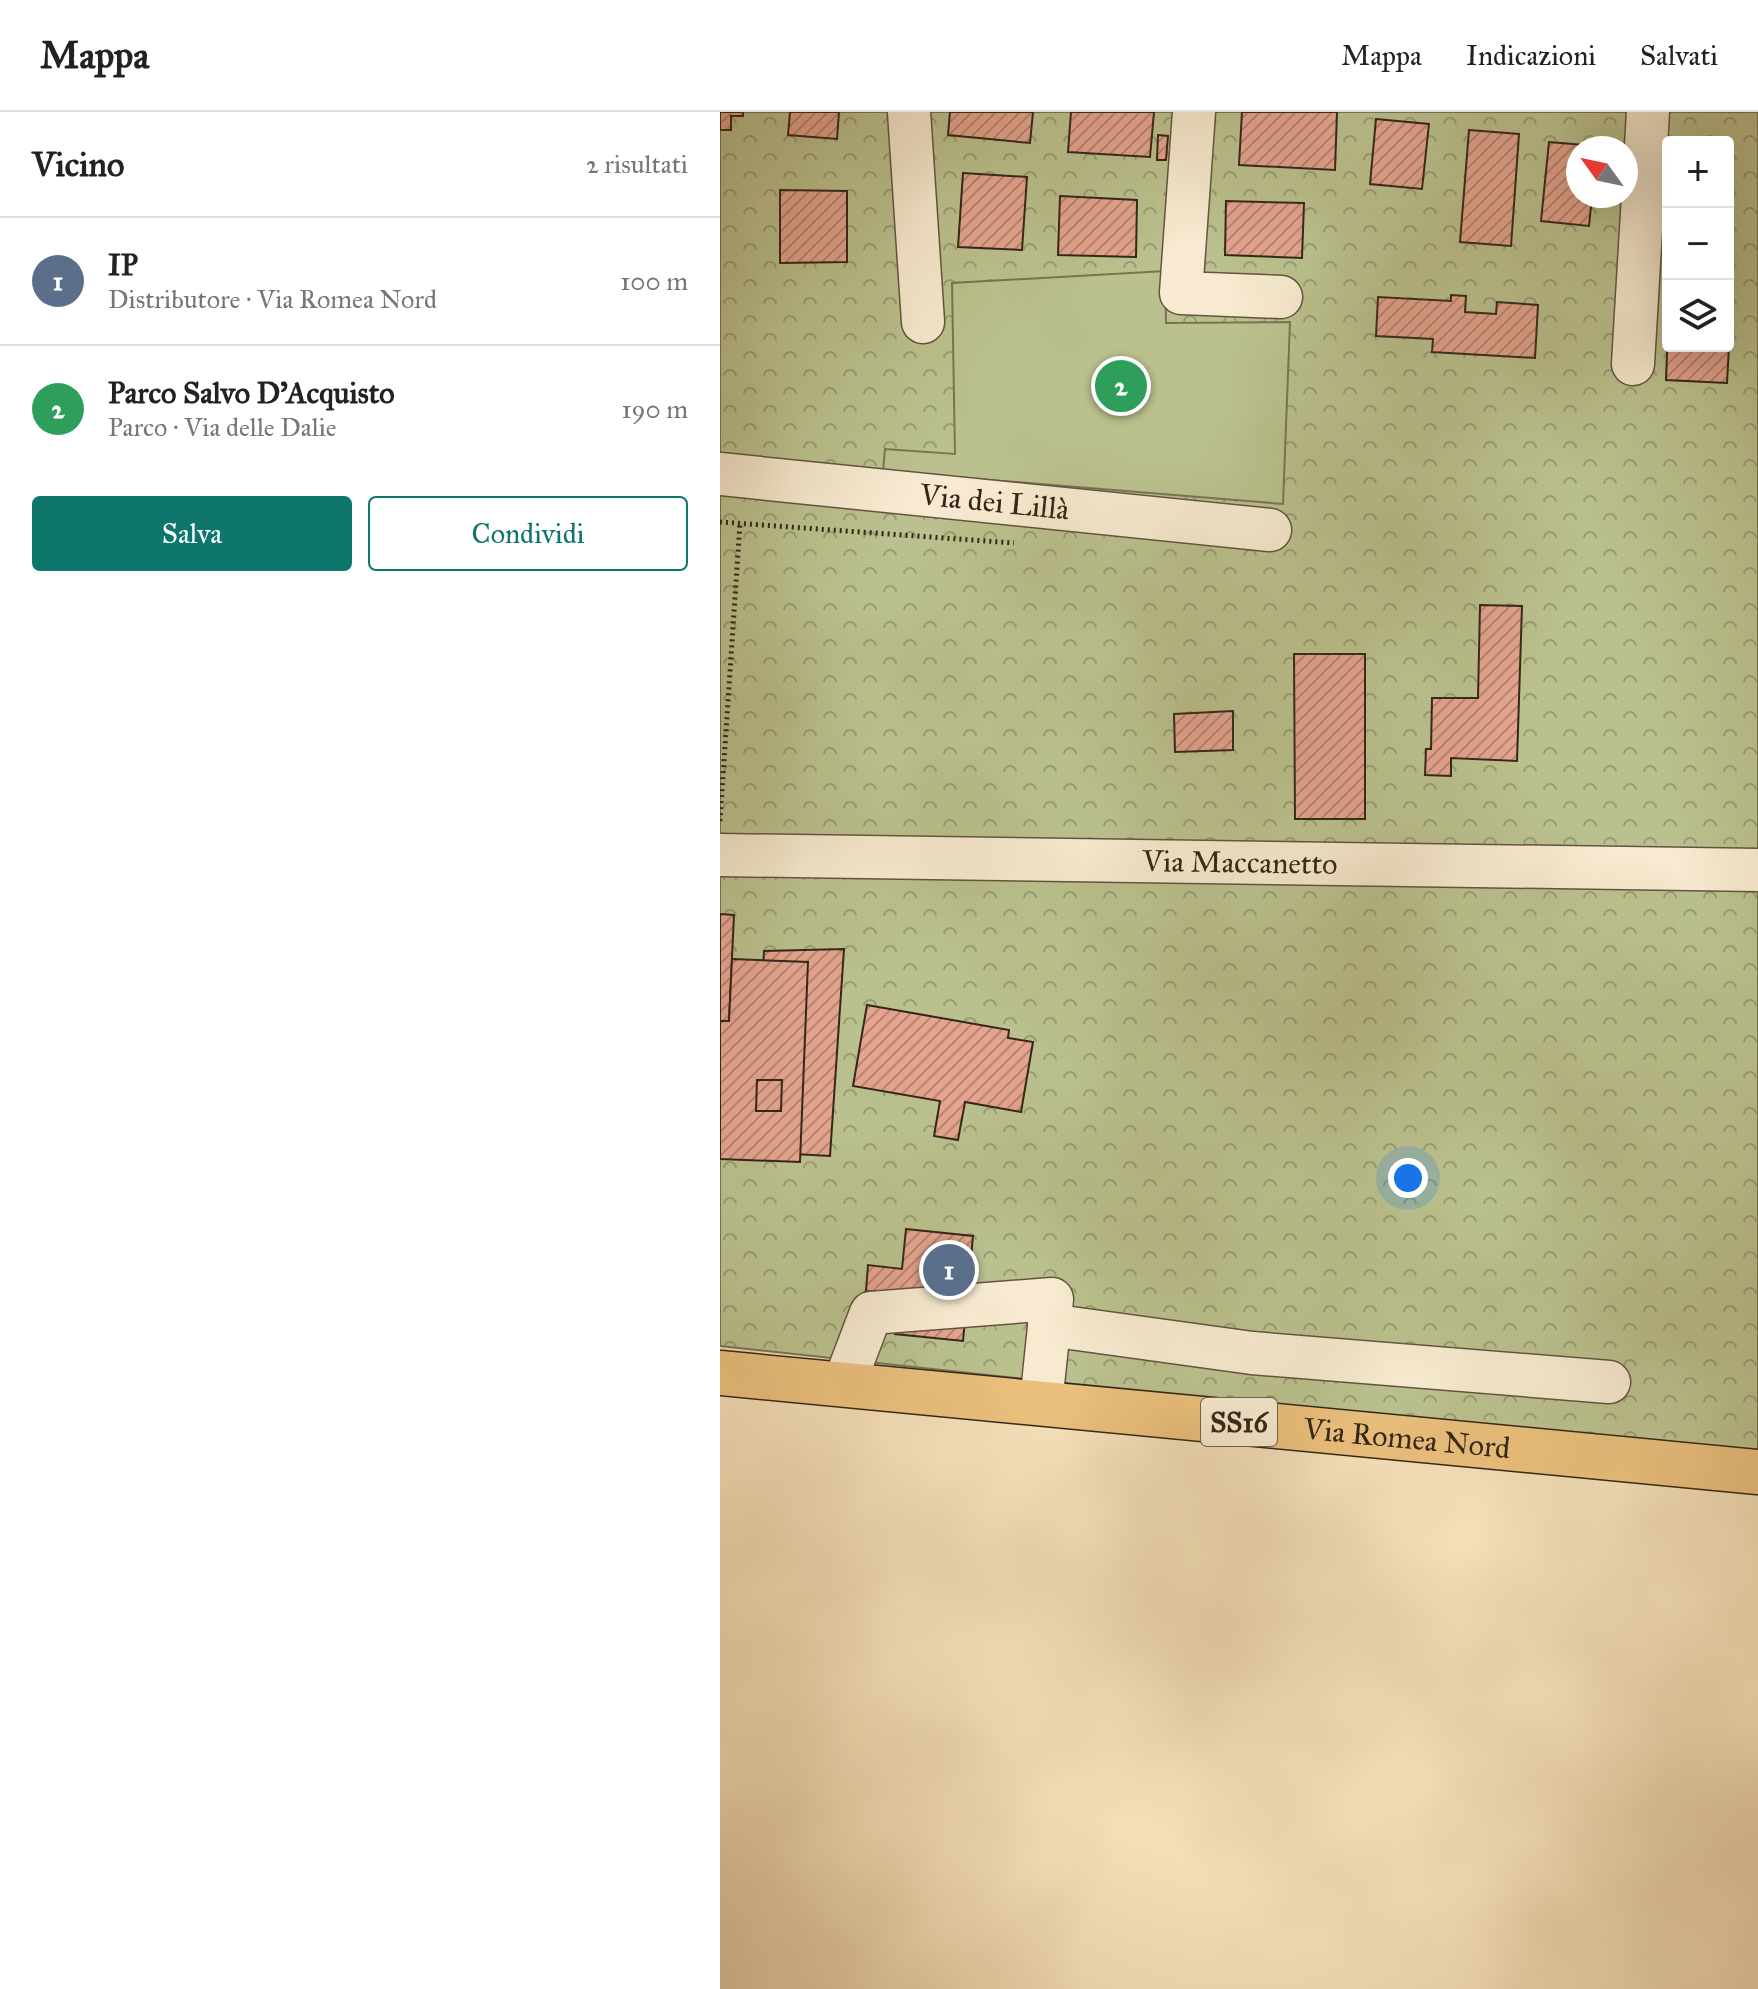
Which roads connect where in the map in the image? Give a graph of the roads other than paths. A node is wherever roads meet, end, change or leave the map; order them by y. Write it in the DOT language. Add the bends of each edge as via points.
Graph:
graph roads {
  1 [pos="909,112"];
  2 [pos="1194,112"];
  3 [pos="1648,112"];
  4 [pos="1281,297"];
  5 [pos="923,322"];
  6 [pos="1633,364"];
  7 [pos="720,474"];
  8 [pos="1270,530"];
  9 [pos="720,855"];
  10 [pos="1758,870"];
  11 [pos="1049,1325"];
  12 [pos="720,1373"];
  13 [pos="1609,1382"];
  14 [pos="844,1384"];
  15 [pos="1041,1403"];
  16 [pos="1758,1472"];
  1 -- 5 [label="street"];
  2 -- 4 [label="street" via="1181,293"];
  3 -- 6 [label="street"];
  7 -- 8 [label="street, Via dei Lillà"];
  9 -- 10 [label="street, Via Maccanetto"];
  11 -- 13 [label="street" via="1252,1353"];
  11 -- 14 [label="street" via="1052,1299 871,1313"];
  11 -- 15 [label="street"];
  12 -- 14 [label="main road, Via Romea Nord / SS16"];
  14 -- 15 [label="main road, Via Romea Nord / SS16"];
  15 -- 16 [label="main road, Via Romea Nord / SS16"];
}
